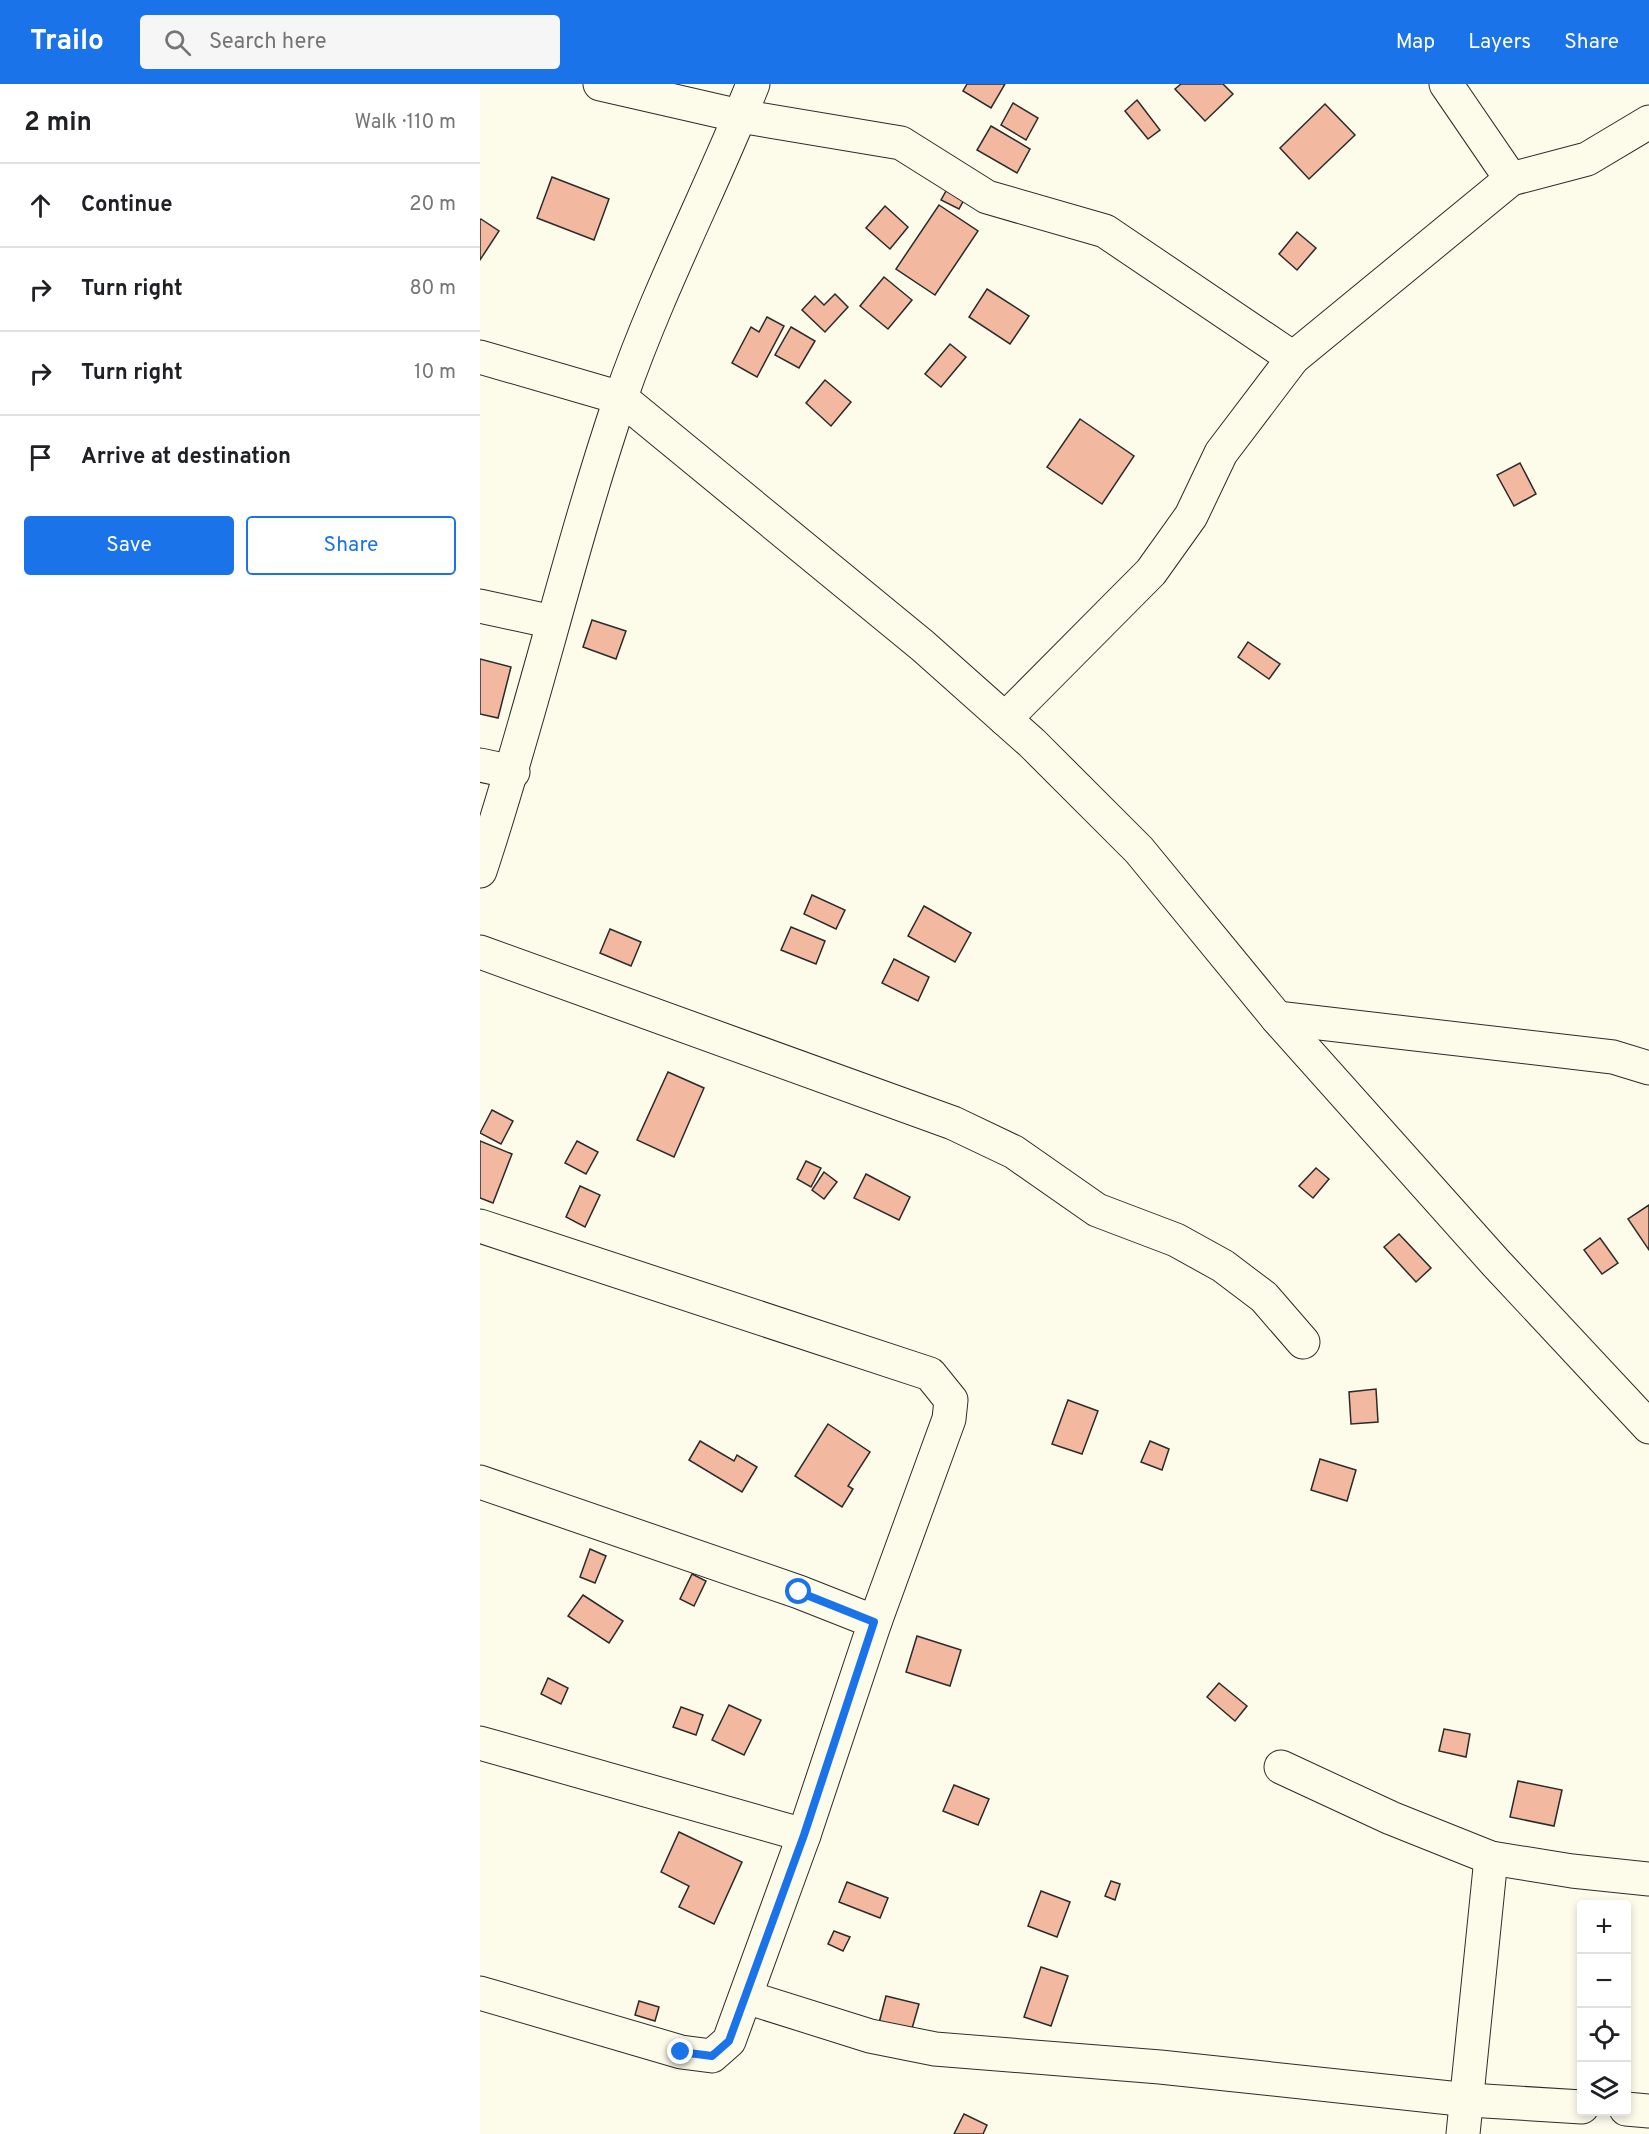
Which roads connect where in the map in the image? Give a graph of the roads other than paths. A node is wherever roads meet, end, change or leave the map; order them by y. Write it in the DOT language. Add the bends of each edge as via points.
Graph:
graph roads {
  1 [pos="600,84"];
  2 [pos="753,84"];
  3 [pos="1446,84"];
  4 [pos="740,116"];
  5 [pos="1649,122"];
  6 [pos="1510,179"];
  7 [pos="480,357"];
  8 [pos="1293,358"];
  9 [pos="621,398"];
  10 [pos="480,606"];
  11 [pos="553,622"];
  12 [pos="1005,719"];
  13 [pos="480,765"];
  14 [pos="513,772"];
  15 [pos="480,871"];
  16 [pos="480,952"];
  17 [pos="1277,1018"];
  18 [pos="1649,1068"];
  19 [pos="480,1226"];
  20 [pos="1303,1342"];
  21 [pos="1649,1427"];
  22 [pos="480,1482"];
  23 [pos="874,1622"];
  24 [pos="480,1743"];
  25 [pos="1281,1767"];
  26 [pos="804,1835"];
  27 [pos="1491,1858"];
  28 [pos="1649,1879"];
  29 [pos="480,1993"];
  30 [pos="746,1997"];
  31 [pos="1469,2100"];
  32 [pos="1577,2107"];
  33 [pos="1631,2109"];
  34 [pos="1649,2111"];
  35 [pos="1463,2134"];
  1 -- 4 [label="street"];
  2 -- 4 [label="street"];
  3 -- 6 [label="street"];
  4 -- 8 [label="street" via="901,143 987,196 1105,231"];
  4 -- 9 [label="street" via="662,290"];
  5 -- 6 [label="street" via="1587,159"];
  6 -- 8 [label="street"];
  7 -- 9 [label="street"];
  8 -- 12 [label="street" via="1221,453 1191,516 1151,572"];
  9 -- 11 [label="street"];
  9 -- 12 [label="street" via="923,646"];
  10 -- 11 [label="street"];
  11 -- 14 [label="street"];
  12 -- 17 [label="street" via="1139,850"];
  13 -- 14 [label="street"];
  14 -- 15 [label="street"];
  16 -- 20 [label="street" via="953,1123 1014,1152 1097,1210 1176,1240 1223,1266 1264,1298"];
  17 -- 18 [label="street" via="1613,1057"];
  17 -- 21 [label="street"];
  19 -- 23 [label="street" via="930,1374 951,1400 949,1419"];
  22 -- 23 [label="street" via="799,1592"];
  23 -- 26 [label="street"];
  24 -- 26 [label="street"];
  25 -- 27 [label="street" via="1391,1818"];
  26 -- 30 [label="street"];
  27 -- 28 [label="street"];
  27 -- 31 [label="street"];
  29 -- 30 [label="street" via="698,2056 712,2056 729,2041"];
  30 -- 31 [label="street" via="870,2036 935,2049 1160,2067"];
  31 -- 32 [label="street"];
  31 -- 35 [label="street"];
  33 -- 34 [label="street"];
}
